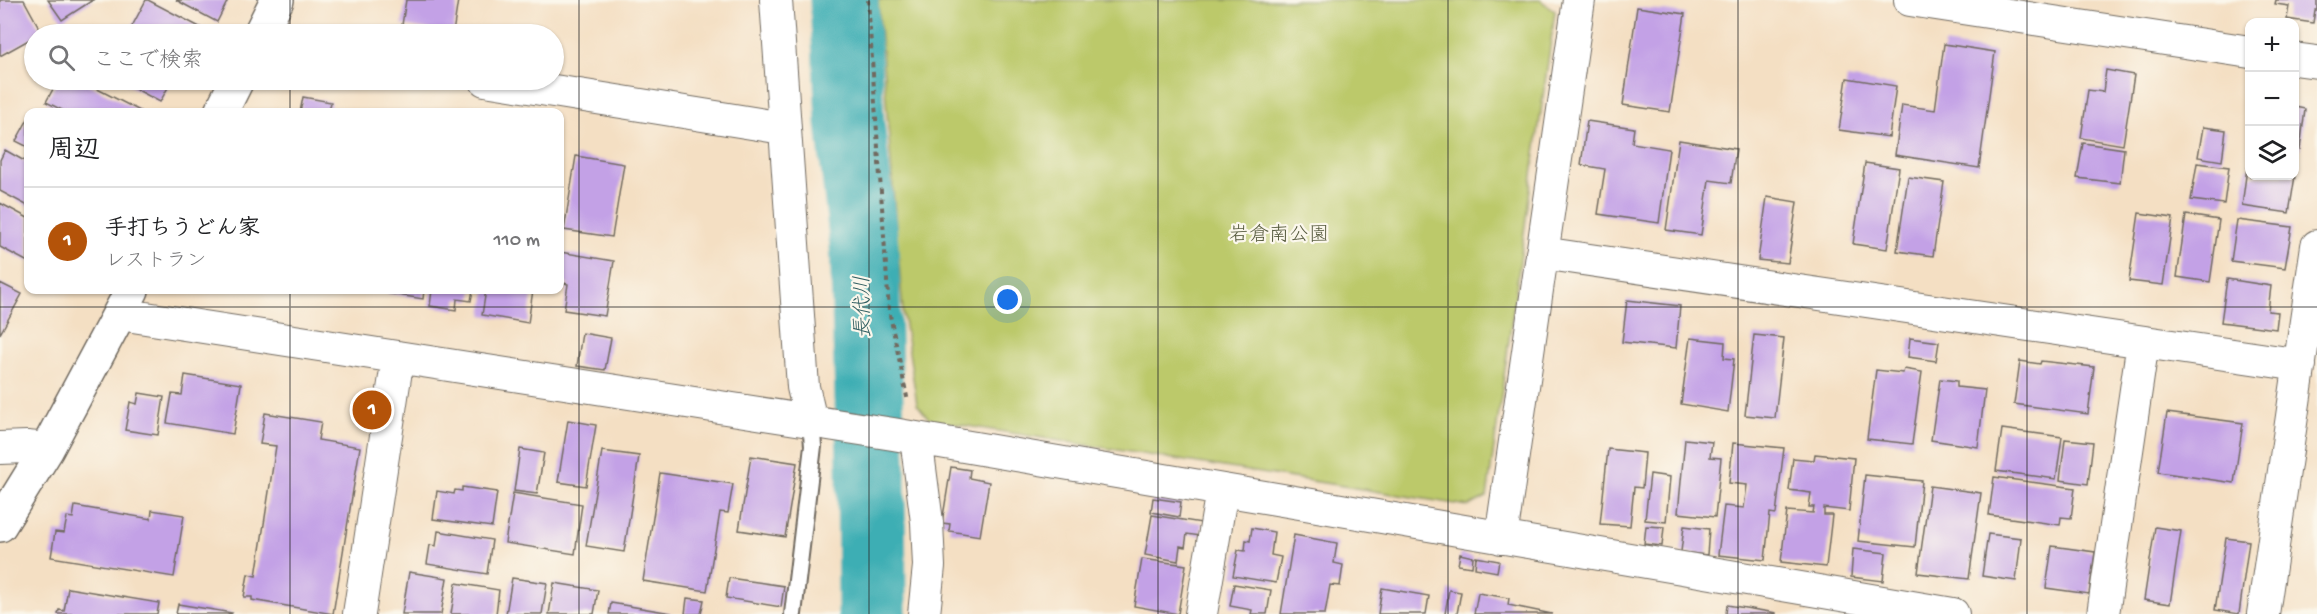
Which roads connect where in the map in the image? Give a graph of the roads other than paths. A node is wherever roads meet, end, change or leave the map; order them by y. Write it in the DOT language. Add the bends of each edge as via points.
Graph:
graph roads {
  1 [pos="277,0"];
  2 [pos="776,0"];
  3 [pos="1579,0"];
  4 [pos="1910,0"];
  5 [pos="265,24"];
  6 [pos="2245,51"];
  7 [pos="2299,60"];
  8 [pos="2317,62"];
  9 [pos="232,90"];
  10 [pos="547,90"];
  11 [pos="223,108"];
  12 [pos="783,128"];
  13 [pos="2317,246"];
  14 [pos="1542,253"];
  15 [pos="126,302"];
  16 [pos="2142,342"];
  17 [pos="398,357"];
  18 [pos="2300,365"];
  19 [pos="820,422"];
  20 [pos="905,436"];
  21 [pos="0,448"];
  22 [pos="47,449"];
  23 [pos="1222,490"];
  24 [pos="0,525"];
  25 [pos="1501,538"];
  26 [pos="1841,605"];
  27 [pos="359,614"];
  28 [pos="793,614"];
  29 [pos="924,614"];
  30 [pos="1201,614"];
  31 [pos="1953,614"];
  32 [pos="2103,614"];
  33 [pos="2263,614"];
  1 -- 5 [label="street"];
  2 -- 12 [label="street"];
  3 -- 14 [label="street"];
  4 -- 6 [label="street"];
  7 -- 8 [label="street"];
  9 -- 11 [label="street"];
  10 -- 12 [label="street"];
  12 -- 19 [label="street" via="803,387"];
  13 -- 18 [label="street"];
  14 -- 16 [label="street"];
  14 -- 25 [label="street"];
  15 -- 17 [label="street"];
  15 -- 22 [label="street"];
  16 -- 18 [label="street"];
  16 -- 32 [label="street"];
  17 -- 19 [label="street"];
  17 -- 27 [label="street"];
  18 -- 33 [label="street"];
  19 -- 20 [label="street"];
  19 -- 28 [label="lane" via="813,446"];
  20 -- 23 [label="street"];
  20 -- 29 [label="street" via="927,522 929,566"];
  21 -- 22 [label="street"];
  22 -- 24 [label="street"];
  23 -- 25 [label="street"];
  23 -- 30 [label="street"];
  25 -- 26 [label="street"];
  26 -- 31 [label="street"];
}
